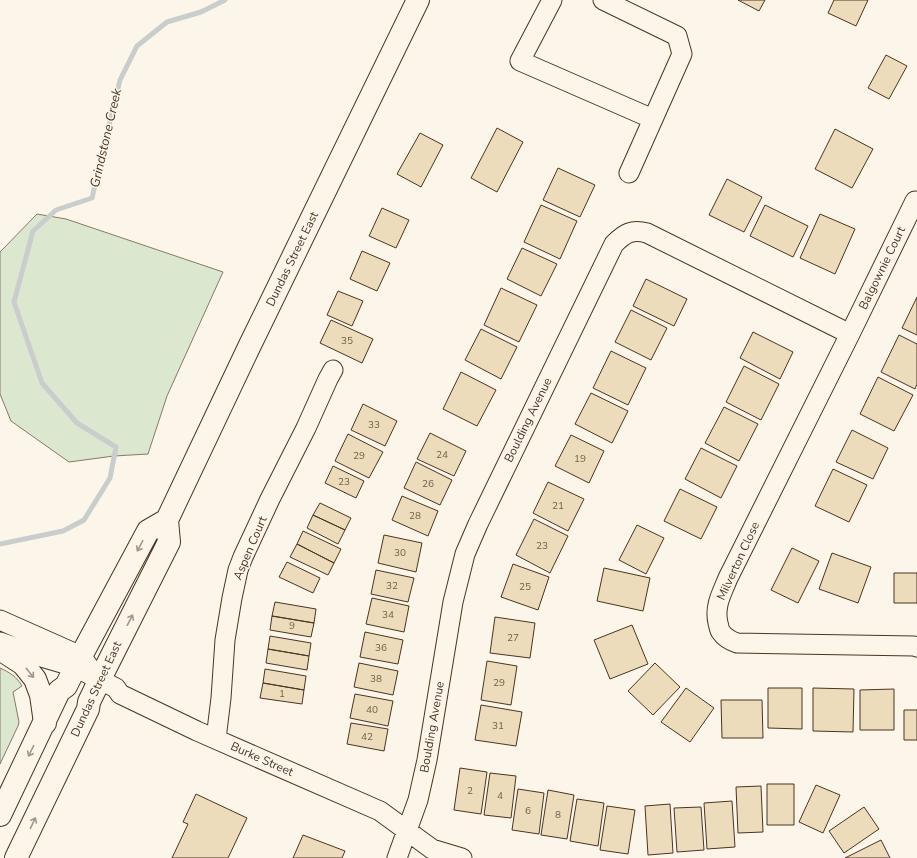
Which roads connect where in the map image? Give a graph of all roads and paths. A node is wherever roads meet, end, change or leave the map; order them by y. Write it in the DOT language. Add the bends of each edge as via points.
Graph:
graph roads {
  1 [pos="418,0"];
  2 [pos="552,0"];
  3 [pos="603,0"];
  4 [pos="653,119"];
  5 [pos="629,173"];
  6 [pos="915,201"];
  7 [pos="850,334"];
  8 [pos="333,370"];
  9 [pos="167,520"];
  10 [pos="0,620"];
  11 [pos="0,642"];
  12 [pos="917,647"];
  13 [pos="0,649"];
  14 [pos="78,662"];
  15 [pos="108,684"];
  16 [pos="45,723"];
  17 [pos="216,740"];
  18 [pos="0,815"];
  19 [pos="407,831"];
  20 [pos="16,858"];
  21 [pos="397,858"];
  22 [pos="462,858"];
  1 -- 9 [label="main road, Dundas Street East"];
  2 -- 4 [label="street" via="520,61"];
  3 -- 4 [label="street" via="677,36 682,54"];
  4 -- 5 [label="street"];
  6 -- 7 [label="street, Balgownie Court"];
  7 -- 12 [label="street, Milverton Close" via="728,578 716,610 720,632 737,643"];
  7 -- 19 [label="street, Boulding Avenue" via="647,233 631,232 614,244 465,554 450,621 428,760"];
  8 -- 17 [label="street, Aspen Court" via="238,570 225,640"];
  9 -- 14 [label="main road, one-way" via="148,531"];
  15 -- 9 [label="main road, Dundas Street East, one-way" via="169,542"];
  10 -- 14 [label="street, Burke Street"];
  11 -- 14 [label="street" via="41,657"];
  13 -- 16 [label="main road, one-way" via="23,664 35,679 42,695"];
  14 -- 15 [label="street, Burke Street"];
  14 -- 16 [label="main road" via="66,686 60,691"];
  15 -- 17 [label="street, Burke Street" via="120,694"];
  20 -- 15 [label="main road, Dundas Street East, one-way" via="88,709 89,702"];
  16 -- 18 [label="main road, one-way"];
  17 -- 19 [label="street, Burke Street" via="380,811"];
  19 -- 21 [label="street, Boulding Avenue"];
  19 -- 22 [label="street, Burke Street" via="432,849"];
}
